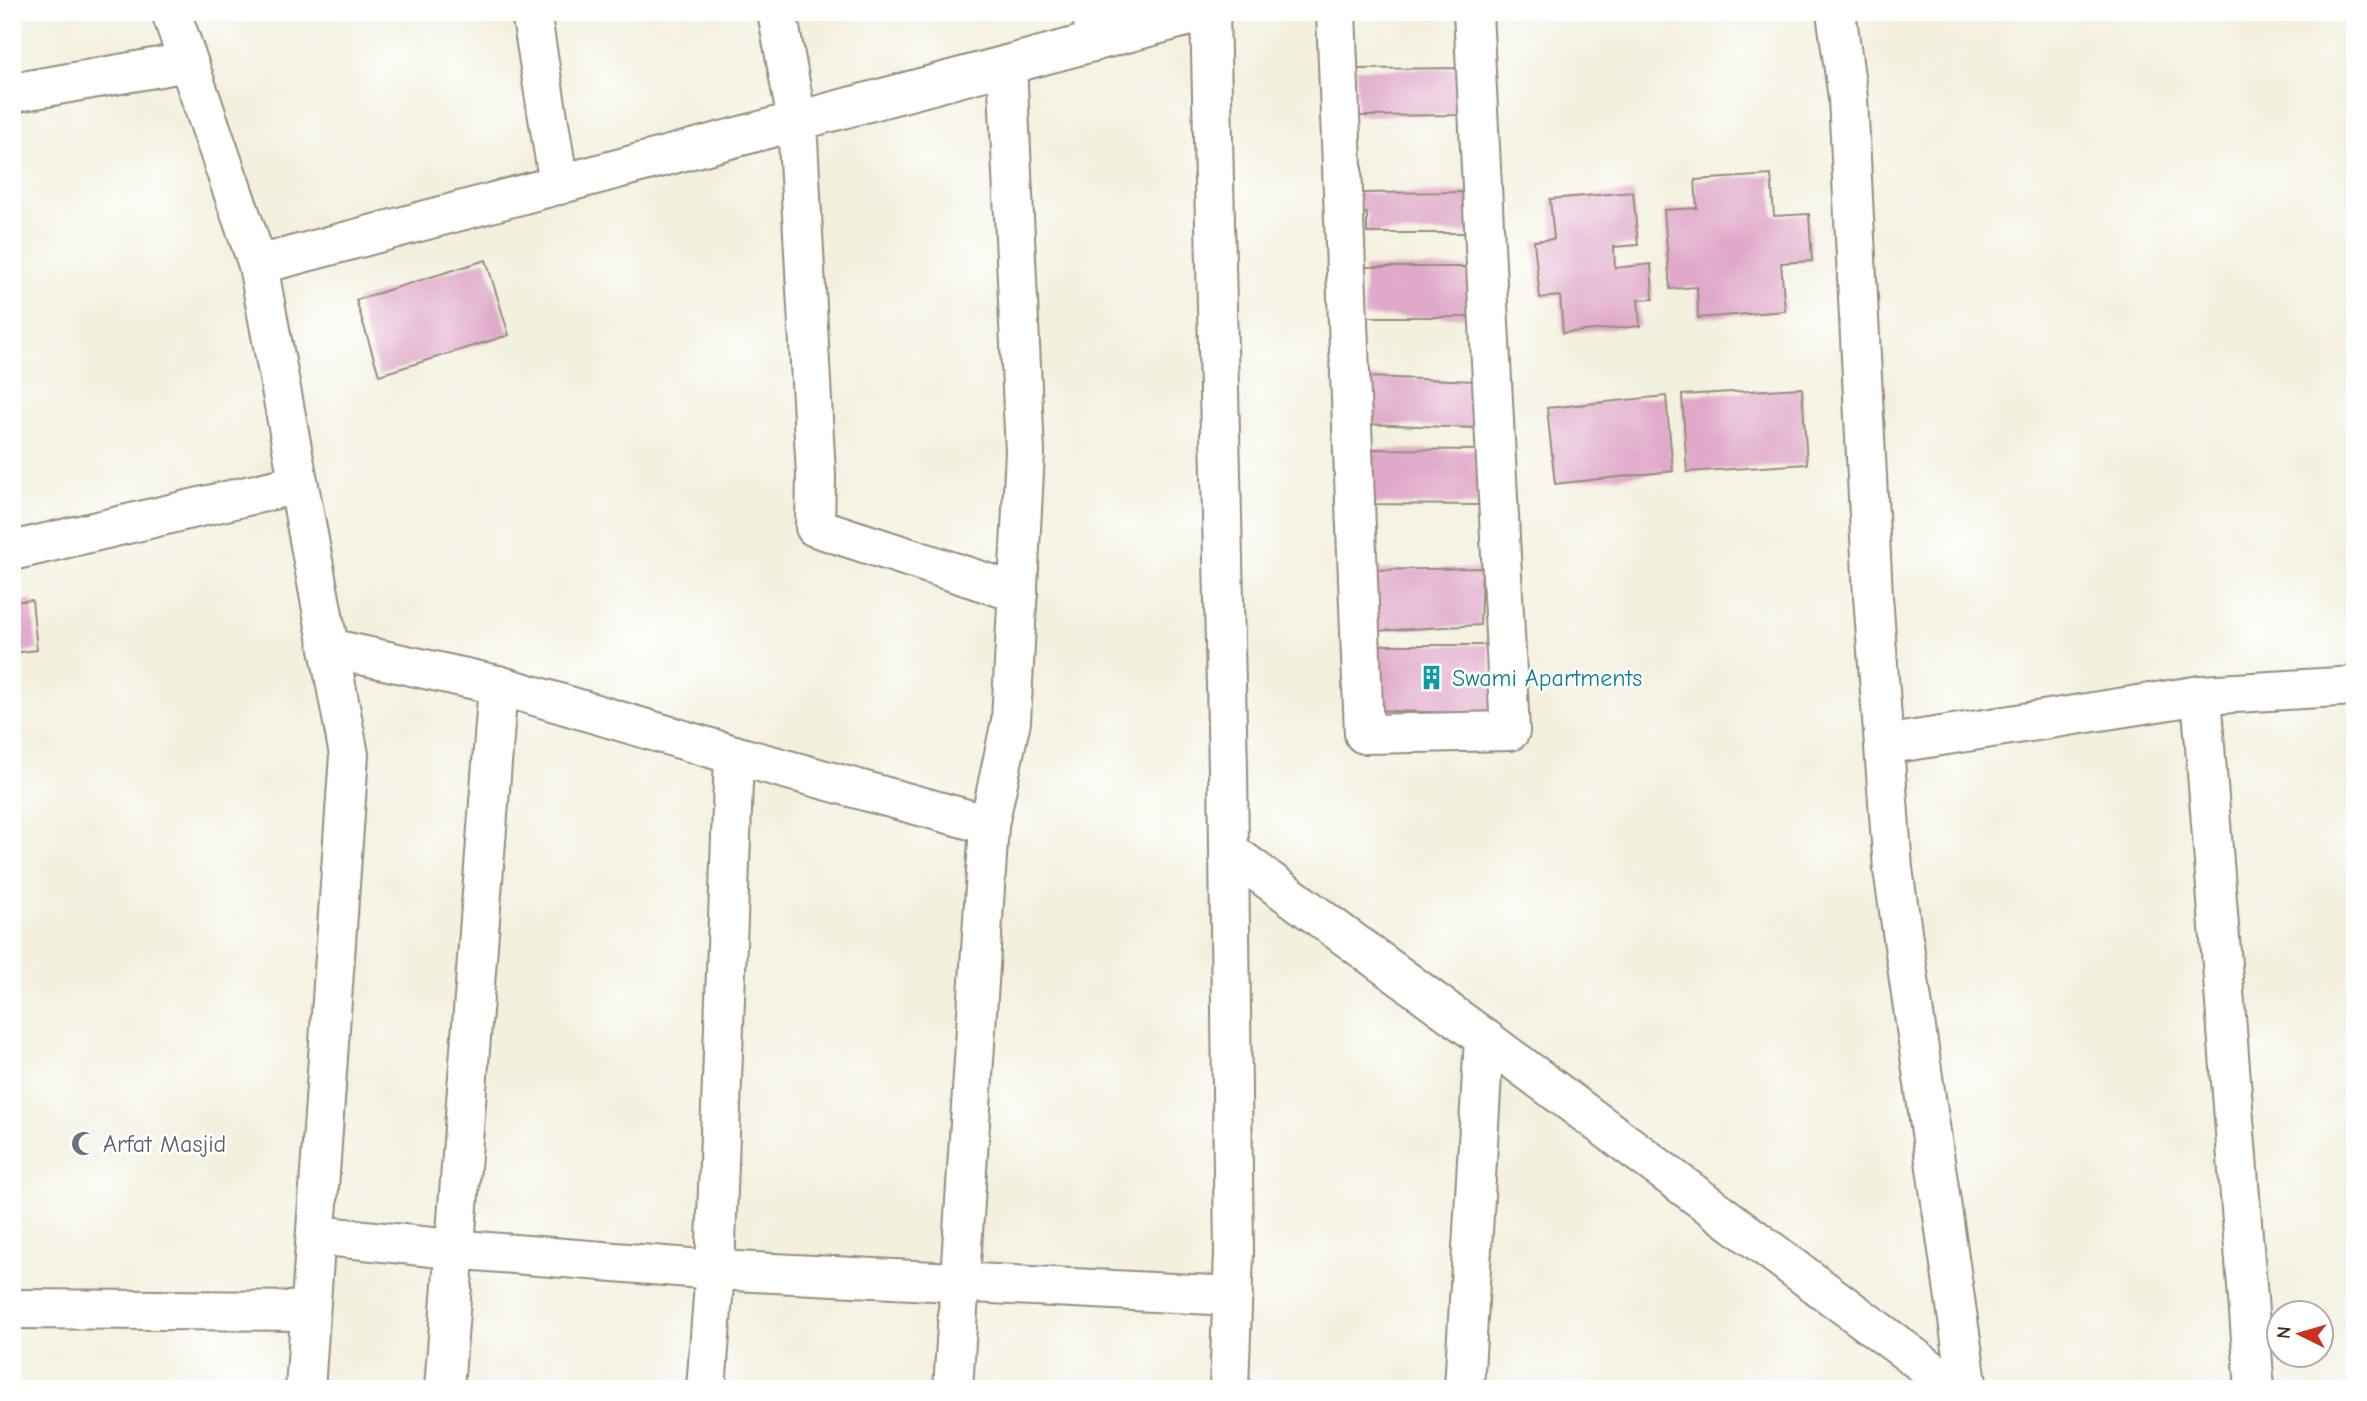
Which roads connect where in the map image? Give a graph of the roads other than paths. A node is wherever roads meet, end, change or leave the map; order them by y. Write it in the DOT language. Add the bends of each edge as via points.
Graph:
graph roads {
  1 [pos="172,12"];
  2 [pos="531,12"];
  3 [pos="777,12"];
  4 [pos="1208,12"];
  5 [pos="1336,12"];
  6 [pos="1473,12"];
  7 [pos="1836,12"];
  8 [pos="1093,27"];
  9 [pos="188,62"];
  10 [pos="1007,65"];
  11 [pos="12,93"];
  12 [pos="797,121"];
  13 [pos="559,185"];
  14 [pos="258,265"];
  15 [pos="299,484"];
  16 [pos="12,551"];
  17 [pos="1018,593"];
  18 [pos="329,648"];
  19 [pos="498,685"];
  20 [pos="2355,686"];
  21 [pos="2201,695"];
  22 [pos="1884,745"];
  23 [pos="734,755"];
  24 [pos="989,825"];
  25 [pos="1229,851"];
  26 [pos="1484,1038"];
  27 [pos="316,1235"];
  28 [pos="454,1250"];
  29 [pos="715,1270"];
  30 [pos="960,1282"];
  31 [pos="1233,1296"];
  32 [pos="12,1309"];
  33 [pos="310,1311"];
  34 [pos="305,1389"];
  35 [pos="444,1389"];
  36 [pos="706,1389"];
  37 [pos="953,1389"];
  38 [pos="1229,1389"];
  39 [pos="1464,1389"];
  40 [pos="1957,1389"];
  41 [pos="1968,1389"];
  42 [pos="2255,1389"];
  1 -- 9 [label="street"];
  2 -- 13 [label="street"];
  3 -- 12 [label="street"];
  4 -- 8 [label="street"];
  4 -- 25 [label="street"];
  5 -- 6 [label="street" via="1364,734 1510,731"];
  7 -- 22 [label="street" via="1848,98"];
  8 -- 10 [label="street"];
  9 -- 11 [label="street"];
  9 -- 14 [label="street"];
  10 -- 12 [label="street"];
  10 -- 17 [label="street" via="1025,452"];
  12 -- 13 [label="street"];
  12 -- 17 [label="street" via="815,527"];
  13 -- 14 [label="street"];
  14 -- 15 [label="street"];
  15 -- 16 [label="street"];
  15 -- 18 [label="street"];
  17 -- 24 [label="street" via="1011,721"];
  18 -- 19 [label="street"];
  18 -- 27 [label="street" via="349,755"];
  19 -- 23 [label="street"];
  19 -- 28 [label="street"];
  20 -- 21 [label="street"];
  21 -- 22 [label="street"];
  21 -- 42 [label="street"];
  22 -- 41 [label="street" via="1893,869"];
  23 -- 24 [label="street"];
  23 -- 29 [label="street"];
  24 -- 30 [label="street"];
  25 -- 26 [label="street"];
  25 -- 31 [label="street"];
  26 -- 39 [label="street"];
  26 -- 40 [label="street"];
  27 -- 28 [label="street"];
  27 -- 33 [label="street"];
  28 -- 29 [label="street"];
  28 -- 35 [label="street"];
  29 -- 30 [label="street"];
  29 -- 36 [label="street"];
  30 -- 31 [label="street"];
  30 -- 37 [label="street"];
  31 -- 38 [label="street"];
  32 -- 33 [label="street"];
  33 -- 34 [label="street"];
}
